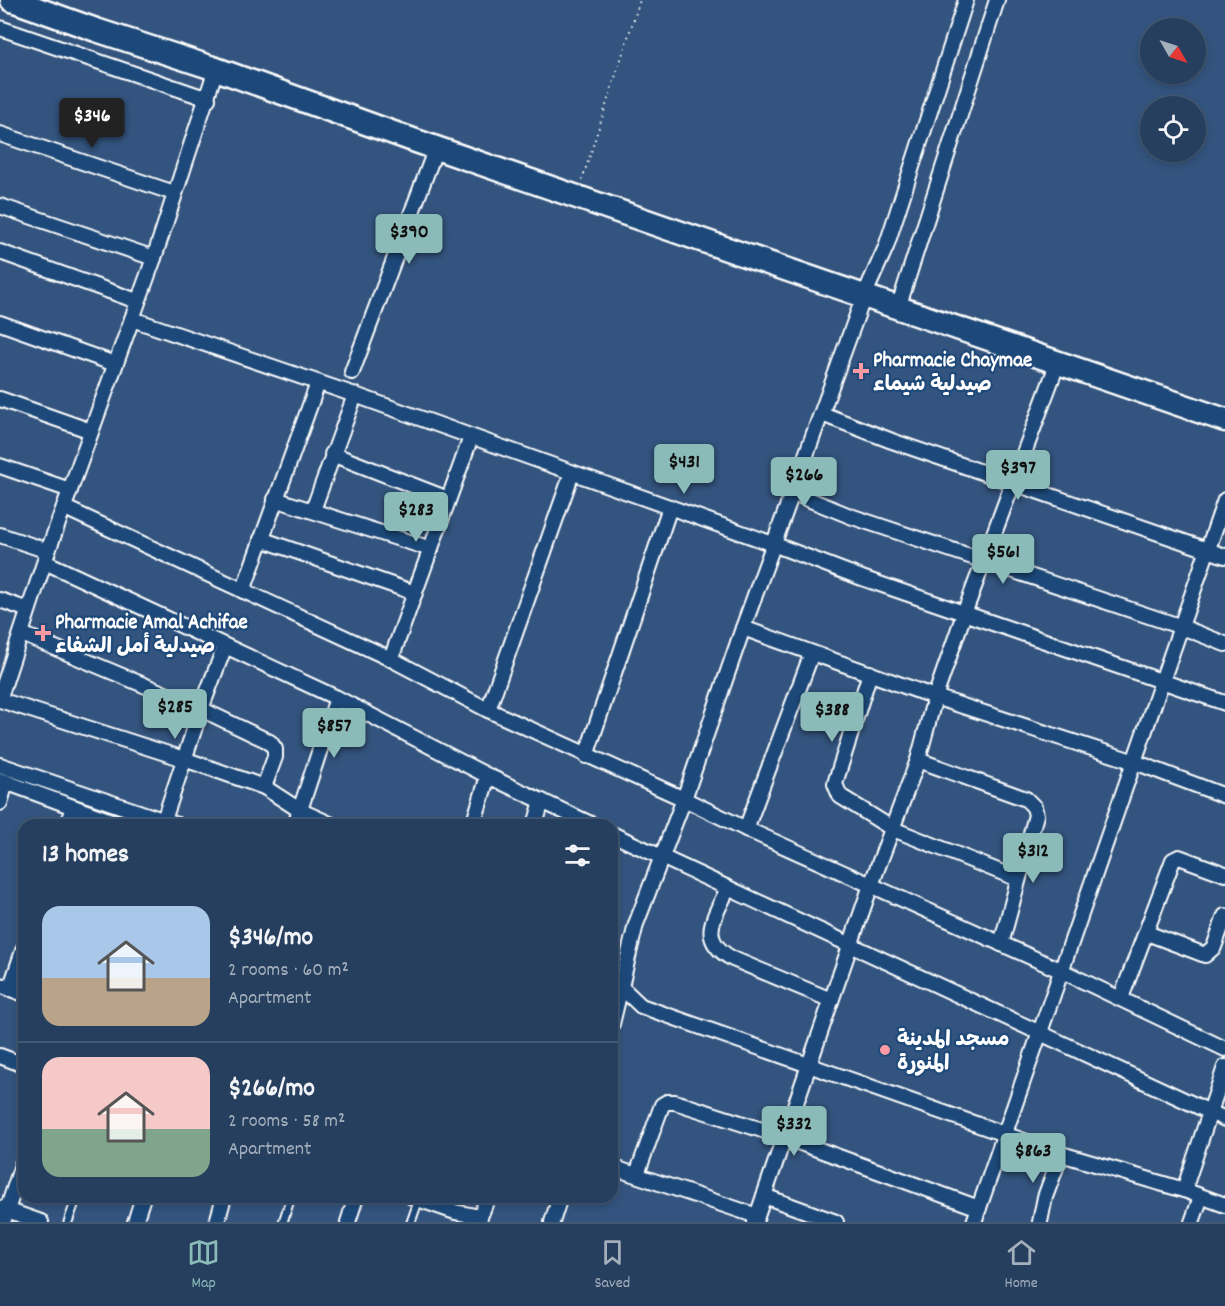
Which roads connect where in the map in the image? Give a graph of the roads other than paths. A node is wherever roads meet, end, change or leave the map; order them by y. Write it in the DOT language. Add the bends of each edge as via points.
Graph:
graph roads {
  1 [pos="12,0"];
  2 [pos="966,0"];
  3 [pos="997,0"];
  4 [pos="0,28"];
  5 [pos="216,69"];
  6 [pos="208,99"];
  7 [pos="0,134"];
  8 [pos="436,148"];
  9 [pos="174,193"];
  10 [pos="0,206"];
  11 [pos="0,252"];
  12 [pos="154,258"];
  13 [pos="864,296"];
  14 [pos="137,301"];
  15 [pos="898,308"];
  16 [pos="132,319"];
  17 [pos="0,323"];
  18 [pos="1058,362"];
  19 [pos="115,364"];
  20 [pos="352,372"];
  21 [pos="318,384"];
  22 [pos="355,395"];
  23 [pos="0,399"];
  24 [pos="822,414"];
  25 [pos="1225,420"];
  26 [pos="91,431"];
  27 [pos="471,437"];
  28 [pos="332,454"];
  29 [pos="0,466"];
  30 [pos="572,473"];
  31 [pos="1013,483"];
  32 [pos="70,490"];
  33 [pos="794,493"];
  34 [pos="275,499"];
  35 [pos="448,499"];
  36 [pos="1225,500"];
  37 [pos="670,507"];
  38 [pos="65,508"];
  39 [pos="313,510"];
  40 [pos="0,535"];
  41 [pos="261,539"];
  42 [pos="773,544"];
  43 [pos="431,549"];
  44 [pos="1208,550"];
  45 [pos="1225,556"];
  46 [pos="46,557"];
  47 [pos="984,562"];
  48 [pos="243,591"];
  49 [pos="415,593"];
  50 [pos="0,600"];
  51 [pos="28,610"];
  52 [pos="964,614"];
  53 [pos="1182,627"];
  54 [pos="743,628"];
  55 [pos="22,634"];
  56 [pos="1225,644"];
  57 [pos="225,646"];
  58 [pos="812,653"];
  59 [pos="391,660"];
  60 [pos="3,672"];
  61 [pos="870,673"];
  62 [pos="1163,681"];
  63 [pos="935,697"];
  64 [pos="0,698"];
  65 [pos="338,698"];
  66 [pos="1225,703"];
  67 [pos="201,709"];
  68 [pos="488,710"];
  69 [pos="586,756"];
  70 [pos="184,759"];
  71 [pos="918,760"];
  72 [pos="1135,762"];
  73 [pos="0,765"];
  74 [pos="488,776"];
  75 [pos="3,781"];
  76 [pos="264,787"];
  77 [pos="1225,796"];
  78 [pos="684,799"];
  79 [pos="542,801"];
  80 [pos="0,803"];
  81 [pos="74,807"];
  82 [pos="301,811"];
  83 [pos="69,819"];
  84 [pos="107,819"];
  85 [pos="161,819"];
  86 [pos="164,819"];
  87 [pos="298,819"];
  88 [pos="319,819"];
  89 [pos="475,819"];
  90 [pos="537,819"];
  91 [pos="580,819"];
  92 [pos="746,829"];
  93 [pos="893,829"];
  94 [pos="618,837"];
  95 [pos="662,857"];
  96 [pos="1225,874"];
  97 [pos="1018,879"];
  98 [pos="871,885"];
  99 [pos="728,888"];
  100 [pos="1225,916"];
  101 [pos="1147,933"];
  102 [pos="850,944"];
  103 [pos="1001,944"];
  104 [pos="18,960"];
  105 [pos="1062,971"];
  106 [pos="618,983"];
  107 [pos="5,987"];
  108 [pos="618,987"];
  109 [pos="1121,998"];
  110 [pos="831,1000"];
  111 [pos="641,1006"];
  112 [pos="618,1008"];
  113 [pos="1040,1032"];
  114 [pos="1225,1049"];
  115 [pos="0,1056"];
  116 [pos="18,1063"];
  117 [pos="808,1065"];
  118 [pos="1225,1067"];
  119 [pos="1209,1112"];
  120 [pos="1225,1119"];
  121 [pos="1005,1134"];
  122 [pos="784,1137"];
  123 [pos="1061,1154"];
  124 [pos="618,1169"];
  125 [pos="637,1174"];
  126 [pos="18,1176"];
  127 [pos="1184,1190"];
  128 [pos="764,1196"];
  129 [pos="1201,1197"];
  130 [pos="75,1203"];
  131 [pos="141,1203"];
  132 [pos="222,1203"];
  133 [pos="289,1203"];
  134 [pos="354,1203"];
  135 [pos="415,1203"];
  136 [pos="430,1203"];
  137 [pos="486,1203"];
  138 [pos="559,1203"];
  139 [pos="1225,1205"];
  140 [pos="979,1208"];
  141 [pos="4,1214"];
  142 [pos="756,1219"];
  143 [pos="479,1220"];
  144 [pos="556,1221"];
  145 [pos="41,1222"];
  146 [pos="68,1222"];
  147 [pos="135,1222"];
  148 [pos="217,1222"];
  149 [pos="283,1222"];
  150 [pos="348,1222"];
  151 [pos="411,1222"];
  152 [pos="836,1222"];
  153 [pos="974,1222"];
  154 [pos="1040,1222"];
  155 [pos="1192,1222"];
  1 -- 5 [label="main road"];
  2 -- 13 [label="street" via="886,247"];
  3 -- 15 [label="street"];
  4 -- 6 [label="street"];
  5 -- 6 [label="street"];
  5 -- 8 [label="main road"];
  6 -- 9 [label="street"];
  7 -- 9 [label="street"];
  8 -- 13 [label="main road"];
  8 -- 20 [label="street"];
  9 -- 12 [label="street"];
  10 -- 12 [label="street"];
  11 -- 14 [label="street"];
  12 -- 14 [label="street"];
  13 -- 15 [label="main road"];
  13 -- 24 [label="street"];
  14 -- 16 [label="street"];
  15 -- 18 [label="main road"];
  16 -- 19 [label="street"];
  16 -- 21 [label="street"];
  17 -- 19 [label="street"];
  18 -- 25 [label="main road"];
  18 -- 31 [label="street"];
  19 -- 26 [label="street"];
  21 -- 22 [label="street"];
  21 -- 34 [label="street"];
  22 -- 27 [label="street"];
  22 -- 28 [label="street"];
  23 -- 26 [label="street"];
  24 -- 31 [label="street"];
  24 -- 33 [label="street"];
  26 -- 32 [label="street"];
  27 -- 30 [label="street"];
  27 -- 35 [label="street"];
  28 -- 35 [label="street"];
  28 -- 39 [label="street"];
  29 -- 32 [label="street"];
  30 -- 37 [label="street"];
  30 -- 68 [label="street"];
  31 -- 44 [label="street"];
  31 -- 47 [label="street"];
  32 -- 38 [label="street"];
  33 -- 42 [label="street"];
  33 -- 47 [label="street"];
  34 -- 39 [label="street"];
  34 -- 41 [label="street"];
  35 -- 43 [label="street"];
  36 -- 44 [label="street"];
  37 -- 42 [label="street"];
  37 -- 69 [label="street"];
  38 -- 46 [label="street"];
  38 -- 48 [label="street"];
  39 -- 43 [label="street"];
  40 -- 46 [label="street"];
  41 -- 48 [label="street"];
  41 -- 49 [label="street"];
  42 -- 52 [label="street"];
  42 -- 54 [label="street"];
  43 -- 49 [label="street"];
  44 -- 45 [label="street"];
  44 -- 53 [label="street"];
  46 -- 51 [label="street"];
  46 -- 57 [label="street"];
  47 -- 52 [label="street"];
  47 -- 53 [label="street"];
  48 -- 59 [label="street"];
  49 -- 59 [label="street"];
  50 -- 51 [label="street"];
  51 -- 55 [label="street"];
  52 -- 62 [label="street"];
  52 -- 63 [label="street"];
  53 -- 56 [label="street"];
  53 -- 62 [label="street"];
  54 -- 58 [label="street"];
  54 -- 78 [label="street"];
  55 -- 60 [label="street"];
  55 -- 67 [label="street"];
  57 -- 65 [label="street"];
  57 -- 67 [label="street"];
  58 -- 61 [label="street"];
  58 -- 92 [label="street"];
  59 -- 68 [label="street"];
  60 -- 64 [label="street"];
  61 -- 63 [label="street"];
  61 -- 93 [label="street" via="835,784 840,796"];
  62 -- 66 [label="street"];
  62 -- 72 [label="street"];
  63 -- 71 [label="street"];
  63 -- 72 [label="street"];
  64 -- 70 [label="street"];
  65 -- 74 [label="street"];
  65 -- 82 [label="street"];
  67 -- 70 [label="street"];
  67 -- 76 [label="street" via="270,742 275,757"];
  68 -- 69 [label="street"];
  69 -- 78 [label="street"];
  70 -- 76 [label="street"];
  70 -- 86 [label="street"];
  71 -- 93 [label="street"];
  71 -- 97 [label="street" via="1031,803 1036,815"];
  72 -- 77 [label="street"];
  72 -- 105 [label="street"];
  73 -- 85 [label="street"];
  74 -- 79 [label="street"];
  74 -- 89 [label="street"];
  75 -- 80 [label="street"];
  75 -- 81 [label="street"];
  76 -- 82 [label="street"];
  78 -- 92 [label="street"];
  78 -- 95 [label="street"];
  79 -- 90 [label="street"];
  79 -- 91 [label="street"];
  81 -- 83 [label="street"];
  81 -- 84 [label="street"];
  82 -- 87 [label="street"];
  82 -- 88 [label="street"];
  92 -- 98 [label="street"];
  93 -- 97 [label="street"];
  93 -- 98 [label="street"];
  94 -- 95 [label="street"];
  95 -- 99 [label="street"];
  95 -- 106 [label="street"];
  96 -- 101 [label="street" via="1179,857 1173,860"];
  97 -- 103 [label="street"];
  98 -- 102 [label="street"];
  98 -- 103 [label="street"];
  99 -- 102 [label="street"];
  99 -- 110 [label="street" via="711,926 715,945 733,959"];
  100 -- 101 [label="street" via="1214,947 1205,955"];
  101 -- 109 [label="street"];
  102 -- 110 [label="street"];
  102 -- 113 [label="street"];
  103 -- 105 [label="street"];
  104 -- 107 [label="street"];
  105 -- 109 [label="street"];
  105 -- 113 [label="street"];
  108 -- 111 [label="street"];
  109 -- 114 [label="street"];
  110 -- 117 [label="street"];
  111 -- 112 [label="street"];
  111 -- 117 [label="street"];
  113 -- 119 [label="street"];
  113 -- 121 [label="street"];
  115 -- 116 [label="street"];
  117 -- 121 [label="street"];
  117 -- 122 [label="street"];
  118 -- 119 [label="street"];
  119 -- 120 [label="street"];
  119 -- 127 [label="street"];
  121 -- 123 [label="street"];
  121 -- 140 [label="street"];
  122 -- 125 [label="street" via="667,1102 662,1105"];
  122 -- 128 [label="street"];
  122 -- 140 [label="street"];
  123 -- 127 [label="street"];
  123 -- 154 [label="street"];
  124 -- 125 [label="street"];
  125 -- 142 [label="street"];
  126 -- 141 [label="street"];
  127 -- 129 [label="street"];
  128 -- 142 [label="street"];
  128 -- 152 [label="street"];
  129 -- 139 [label="street"];
  129 -- 155 [label="street"];
  130 -- 146 [label="lane"];
  131 -- 147 [label="street"];
  132 -- 148 [label="street"];
  133 -- 149 [label="lane"];
  134 -- 150 [label="street"];
  135 -- 151 [label="lane"];
  136 -- 143 [label="street"];
  137 -- 143 [label="street"];
  138 -- 144 [label="street"];
  140 -- 153 [label="street"];
  141 -- 145 [label="street"];
}
